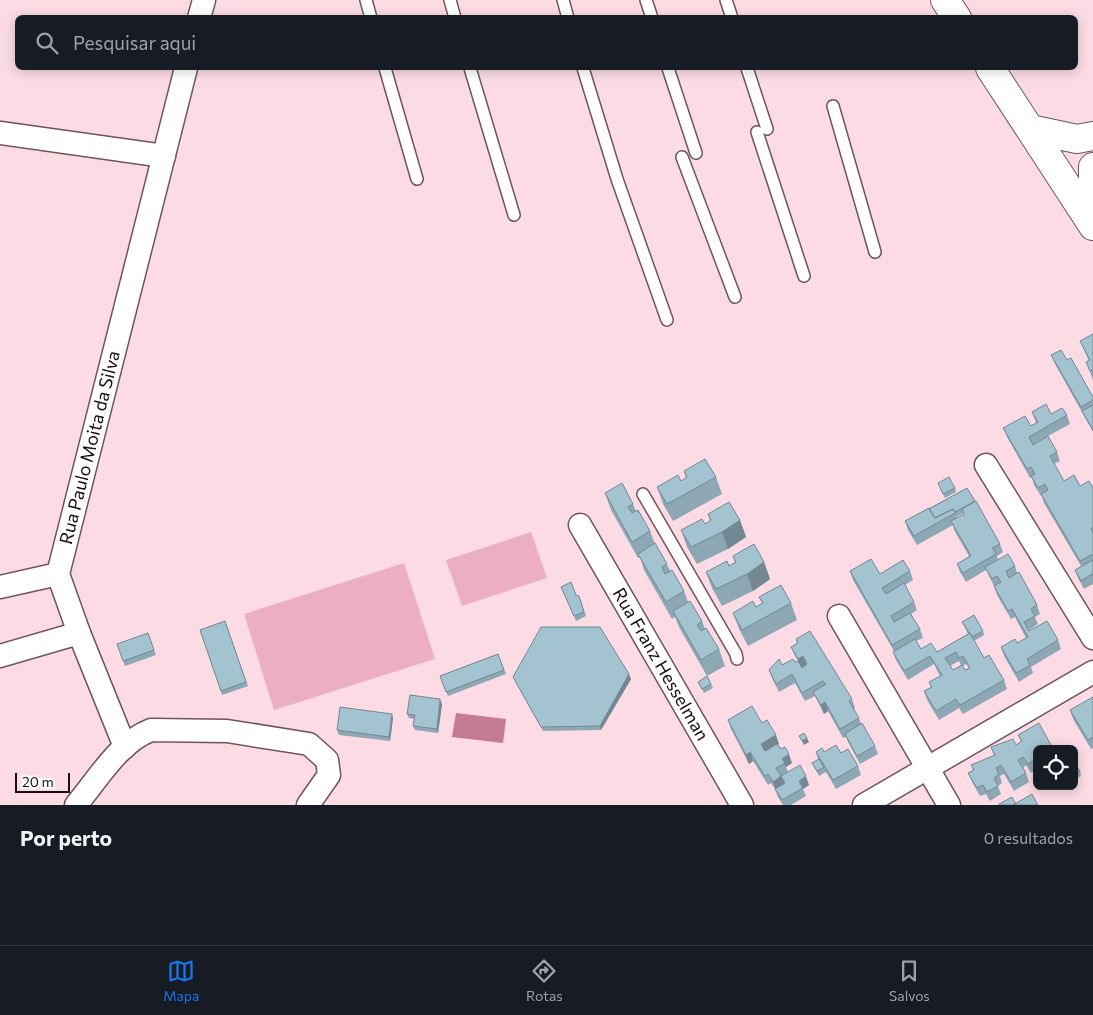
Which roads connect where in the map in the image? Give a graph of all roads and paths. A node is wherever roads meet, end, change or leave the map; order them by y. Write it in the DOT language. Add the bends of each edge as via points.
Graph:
graph roads {
  1 [pos="204,0"];
  2 [pos="366,0"];
  3 [pos="450,0"];
  4 [pos="563,0"];
  5 [pos="646,0"];
  6 [pos="726,0"];
  7 [pos="946,0"];
  8 [pos="200,15"];
  9 [pos="370,15"];
  10 [pos="454,15"];
  11 [pos="567,15"];
  12 [pos="651,15"];
  13 [pos="731,15"];
  14 [pos="955,15"];
  15 [pos="186,70"];
  16 [pos="386,70"];
  17 [pos="471,70"];
  18 [pos="584,70"];
  19 [pos="669,70"];
  20 [pos="747,70"];
  21 [pos="991,70"];
  22 [pos="833,106"];
  23 [pos="1030,129"];
  24 [pos="0,133"];
  25 [pos="1093,136"];
  26 [pos="696,153"];
  27 [pos="164,156"];
  28 [pos="682,157"];
  29 [pos="1093,167"];
  30 [pos="417,179"];
  31 [pos="1093,209"];
  32 [pos="514,215"];
  33 [pos="1093,226"];
  34 [pos="875,252"];
  35 [pos="804,276"];
  36 [pos="735,297"];
  37 [pos="667,320"];
  38 [pos="986,465"];
  39 [pos="643,494"];
  40 [pos="580,525"];
  41 [pos="58,574"];
  42 [pos="0,587"];
  43 [pos="839,616"];
  44 [pos="79,633"];
  45 [pos="1093,638"];
  46 [pos="0,656"];
  47 [pos="737,659"];
  48 [pos="1093,672"];
  49 [pos="125,747"];
  50 [pos="928,768"];
  51 [pos="76,805"];
  52 [pos="308,805"];
  53 [pos="742,805"];
  54 [pos="864,805"];
  55 [pos="949,805"];
  1 -- 8 [label="street"];
  2 -- 9 [label="lane"];
  3 -- 10 [label="lane"];
  4 -- 11 [label="lane"];
  5 -- 12 [label="lane"];
  6 -- 13 [label="lane"];
  7 -- 14 [label="main road"];
  15 -- 27 [label="street, Rua Paulo Moita da Silva"];
  16 -- 30 [label="lane"];
  17 -- 32 [label="lane"];
  18 -- 37 [label="lane" via="617,179"];
  19 -- 26 [label="lane"];
  20 -- 35 [label="lane"];
  21 -- 23 [label="main road"];
  22 -- 34 [label="lane"];
  23 -- 25 [label="main road" via="1077,139"];
  23 -- 33 [label="main road"];
  24 -- 27 [label="street"];
  27 -- 41 [label="street, Rua Paulo Moita da Silva"];
  28 -- 36 [label="lane"];
  29 -- 31 [label="main road"];
  38 -- 45 [label="street"];
  39 -- 47 [label="lane"];
  40 -- 53 [label="street, Rua Franz Hesselman"];
  41 -- 42 [label="street"];
  41 -- 44 [label="street"];
  43 -- 50 [label="street"];
  44 -- 46 [label="street"];
  44 -- 49 [label="street"];
  48 -- 50 [label="street"];
  49 -- 51 [label="street"];
  49 -- 52 [label="street" via="140,734 152,730 227,731 309,744 327,760 329,775"];
  50 -- 54 [label="street"];
  50 -- 55 [label="street"];
}
